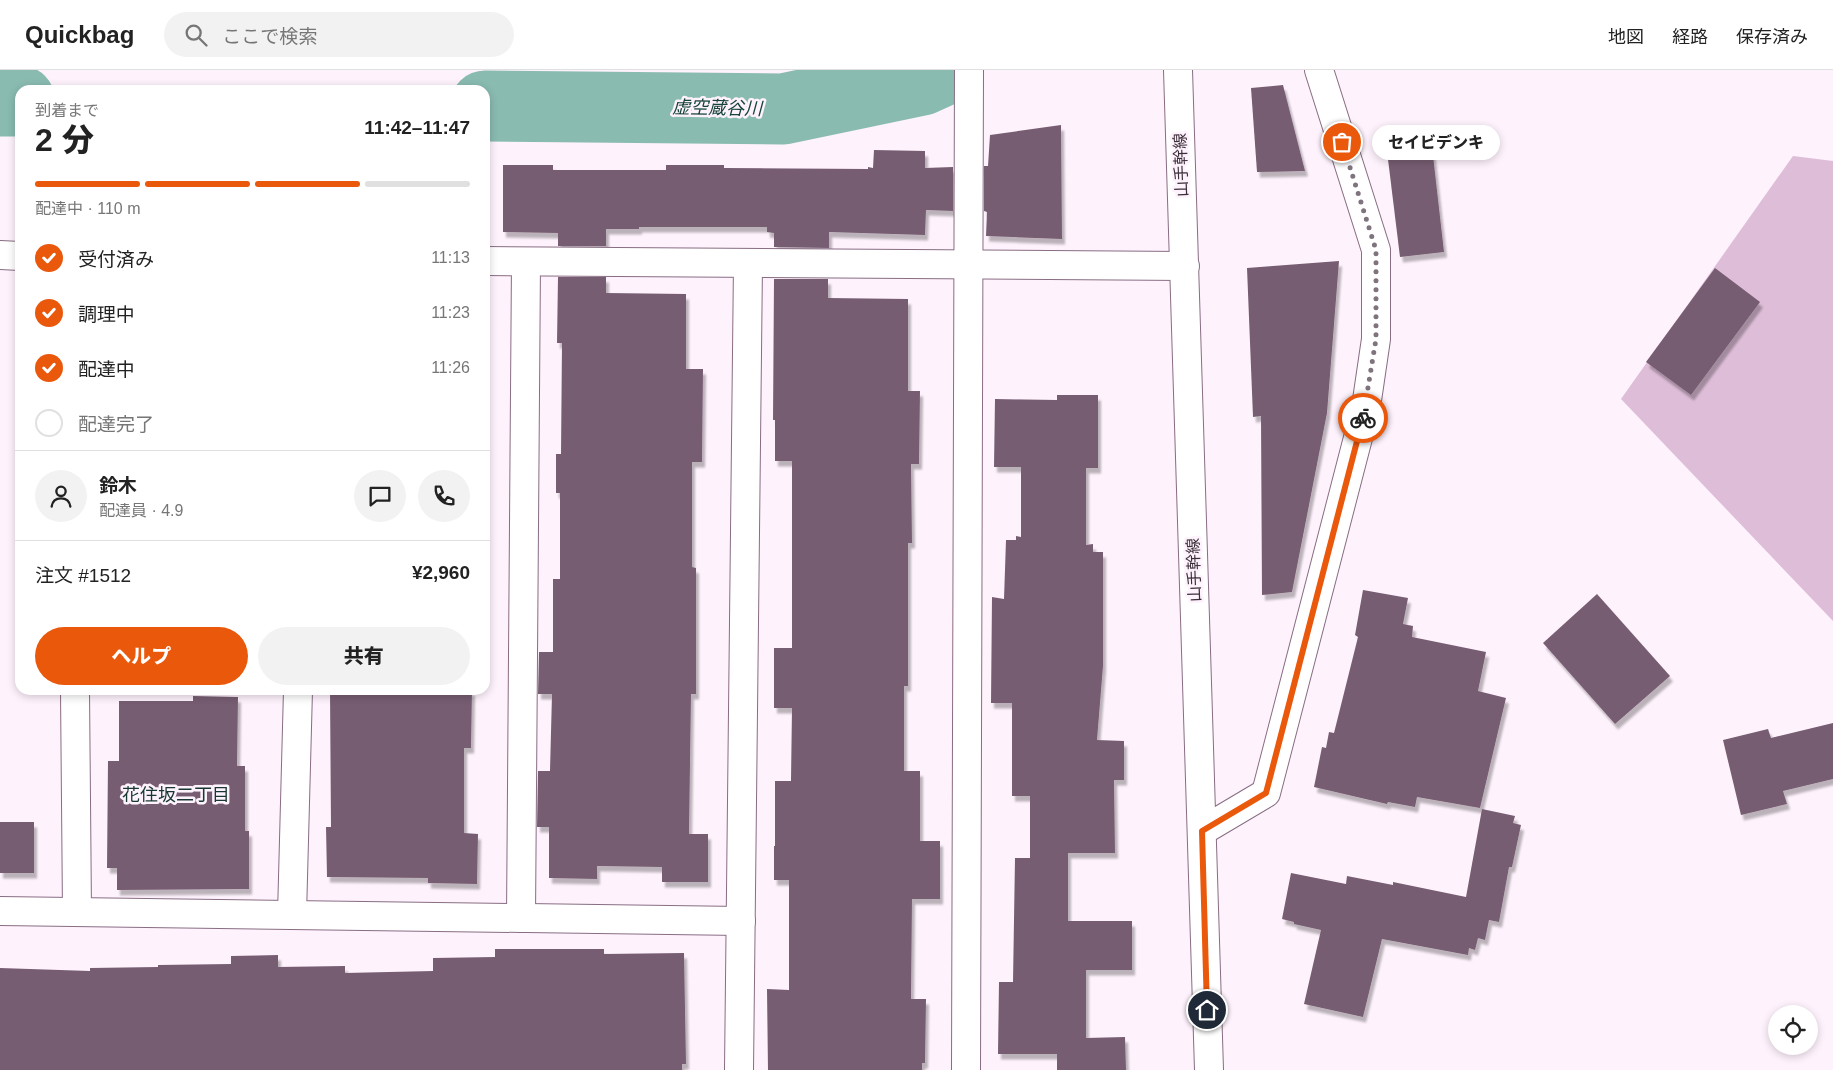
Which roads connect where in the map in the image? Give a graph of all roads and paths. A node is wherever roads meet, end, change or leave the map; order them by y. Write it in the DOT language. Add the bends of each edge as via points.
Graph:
graph roads {
  1 [pos="969,70"];
  2 [pos="1178,70"];
  3 [pos="1319,70"];
  4 [pos="0,255"];
  5 [pos="15,256"];
  6 [pos="490,261"];
  7 [pos="526,262"];
  8 [pos="748,263"];
  9 [pos="968,265"];
  10 [pos="1185,266"];
  11 [pos="75,695"];
  12 [pos="298,695"];
  13 [pos="1202,831"];
  14 [pos="0,911"];
  15 [pos="77,912"];
  16 [pos="292,915"];
  17 [pos="521,918"];
  18 [pos="741,921"];
  19 [pos="739,1070"];
  20 [pos="966,1070"];
  21 [pos="1209,1070"];
  1 -- 9 [label="street"];
  2 -- 10 [label="street, 山手幹線"];
  3 -- 13 [label="street" via="1376,250 1376,339 1366,406 1266,793"];
  4 -- 5 [label="street"];
  6 -- 7 [label="street"];
  7 -- 8 [label="street"];
  7 -- 17 [label="street"];
  8 -- 9 [label="street"];
  8 -- 18 [label="street"];
  9 -- 10 [label="street"];
  9 -- 20 [label="street"];
  10 -- 13 [label="street, 山手幹線"];
  11 -- 15 [label="street"];
  12 -- 16 [label="street"];
  13 -- 21 [label="street, 山手幹線"];
  14 -- 15 [label="street"];
  15 -- 16 [label="street"];
  16 -- 17 [label="street"];
  17 -- 18 [label="street"];
  18 -- 19 [label="street"];
}
